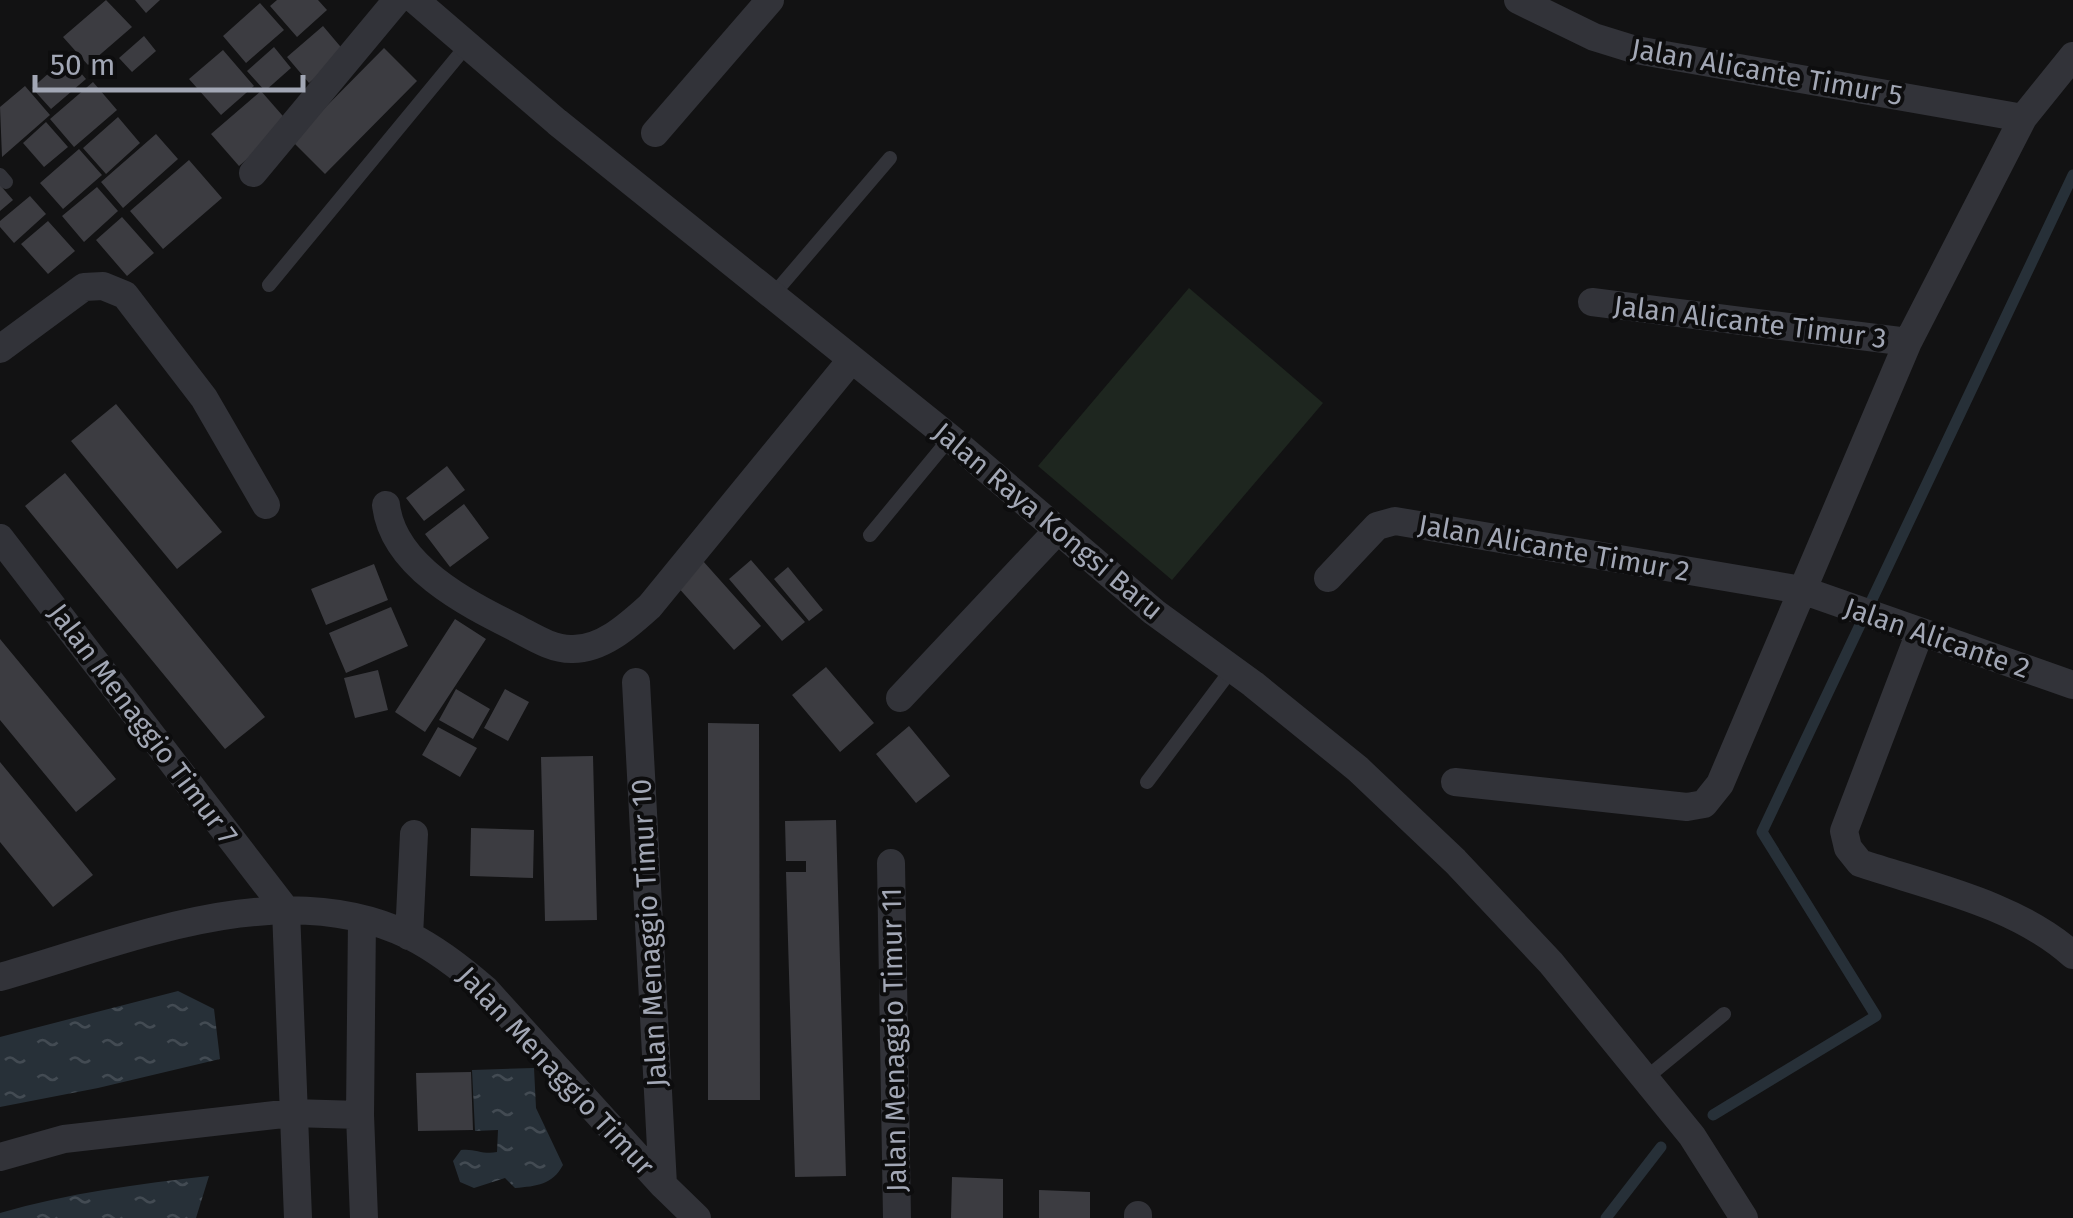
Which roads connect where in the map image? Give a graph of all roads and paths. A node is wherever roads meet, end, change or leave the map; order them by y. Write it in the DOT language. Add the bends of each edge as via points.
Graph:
graph roads {
  1 [pos="397,0"];
  2 [pos="415,0"];
  3 [pos="770,0"];
  4 [pos="1518,0"];
  5 [pos="469,44"];
  6 [pos="2073,56"];
  7 [pos="2023,118"];
  8 [pos="655,133"];
  9 [pos="890,158"];
  10 [pos="253,172"];
  11 [pos="269,285"];
  12 [pos="772,296"];
  13 [pos="1592,302"];
  14 [pos="1908,342"];
  15 [pos="0,349"];
  16 [pos="852,360"];
  17 [pos="950,438"];
  18 [pos="266,505"];
  19 [pos="386,505"];
  20 [pos="1058,530"];
  21 [pos="870,535"];
  22 [pos="0,538"];
  23 [pos="1328,578"];
  24 [pos="1811,594"];
  25 [pos="1912,630"];
  26 [pos="1232,669"];
  27 [pos="636,682"];
  28 [pos="2073,684"];
  29 [pos="900,698"];
  30 [pos="1147,782"];
  31 [pos="1459,782"];
  32 [pos="414,834"];
  33 [pos="892,863"];
  34 [pos="286,910"];
  35 [pos="362,918"];
  36 [pos="409,936"];
  37 [pos="2073,955"];
  38 [pos="5,967"];
  39 [pos="1724,1014"];
  40 [pos="1646,1078"];
  41 [pos="292,1113"];
  42 [pos="360,1116"];
  43 [pos="0,1157"];
  44 [pos="663,1186"];
  45 [pos="298,1218"];
  46 [pos="364,1218"];
  47 [pos="696,1218"];
  48 [pos="898,1218"];
  49 [pos="1744,1218"];
  1 -- 10 [label="street"];
  2 -- 5 [label="street, Jalan Raya Kongsi Baru"];
  3 -- 8 [label="street"];
  4 -- 7 [label="street, Jalan Alicante Timur 5" via="1636,50"];
  5 -- 11 [label="lane"];
  5 -- 12 [label="street, Jalan Raya Kongsi Baru"];
  6 -- 7 [label="street"];
  7 -- 14 [label="street"];
  9 -- 12 [label="lane"];
  12 -- 16 [label="street, Jalan Raya Kongsi Baru"];
  13 -- 14 [label="street, Jalan Alicante Timur 3"];
  14 -- 24 [label="street"];
  15 -- 18 [label="street" via="84,287 126,295 204,398"];
  16 -- 17 [label="street, Jalan Raya Kongsi Baru"];
  16 -- 19 [label="street" via="650,606 587,648 545,643 430,575 391,526"];
  17 -- 20 [label="street, Jalan Raya Kongsi Baru"];
  17 -- 21 [label="lane"];
  20 -- 26 [label="street, Jalan Raya Kongsi Baru"];
  20 -- 29 [label="street"];
  22 -- 34 [label="street, Jalan Menaggio Timur 7"];
  23 -- 24 [label="street, Jalan Alicante Timur 2" via="1377,526 1395,521"];
  24 -- 25 [label="street, Jalan Alicante 2"];
  24 -- 31 [label="street" via="1720,784 1704,804"];
  25 -- 28 [label="street, Jalan Alicante 2"];
  25 -- 37 [label="street" via="1844,830 1848,848 1860,863 2005,912"];
  26 -- 30 [label="lane"];
  26 -- 40 [label="street, Jalan Raya Kongsi Baru" via="1358,769 1455,861"];
  27 -- 44 [label="street, Jalan Menaggio Timur 10"];
  32 -- 36 [label="street"];
  33 -- 48 [label="street, Jalan Menaggio Timur 11"];
  34 -- 35 [label="street, Jalan Menaggio Timur"];
  34 -- 38 [label="street, Jalan Menaggio Timur" via="207,918"];
  34 -- 41 [label="street"];
  35 -- 36 [label="street, Jalan Menaggio Timur"];
  35 -- 42 [label="street"];
  36 -- 44 [label="street, Jalan Menaggio Timur" via="485,989"];
  39 -- 40 [label="lane"];
  40 -- 49 [label="street, Jalan Raya Kongsi Baru"];
  41 -- 42 [label="street"];
  41 -- 43 [label="street" via="64,1139"];
  41 -- 45 [label="street"];
  42 -- 46 [label="street"];
  44 -- 47 [label="street, Jalan Menaggio Timur"];
}
